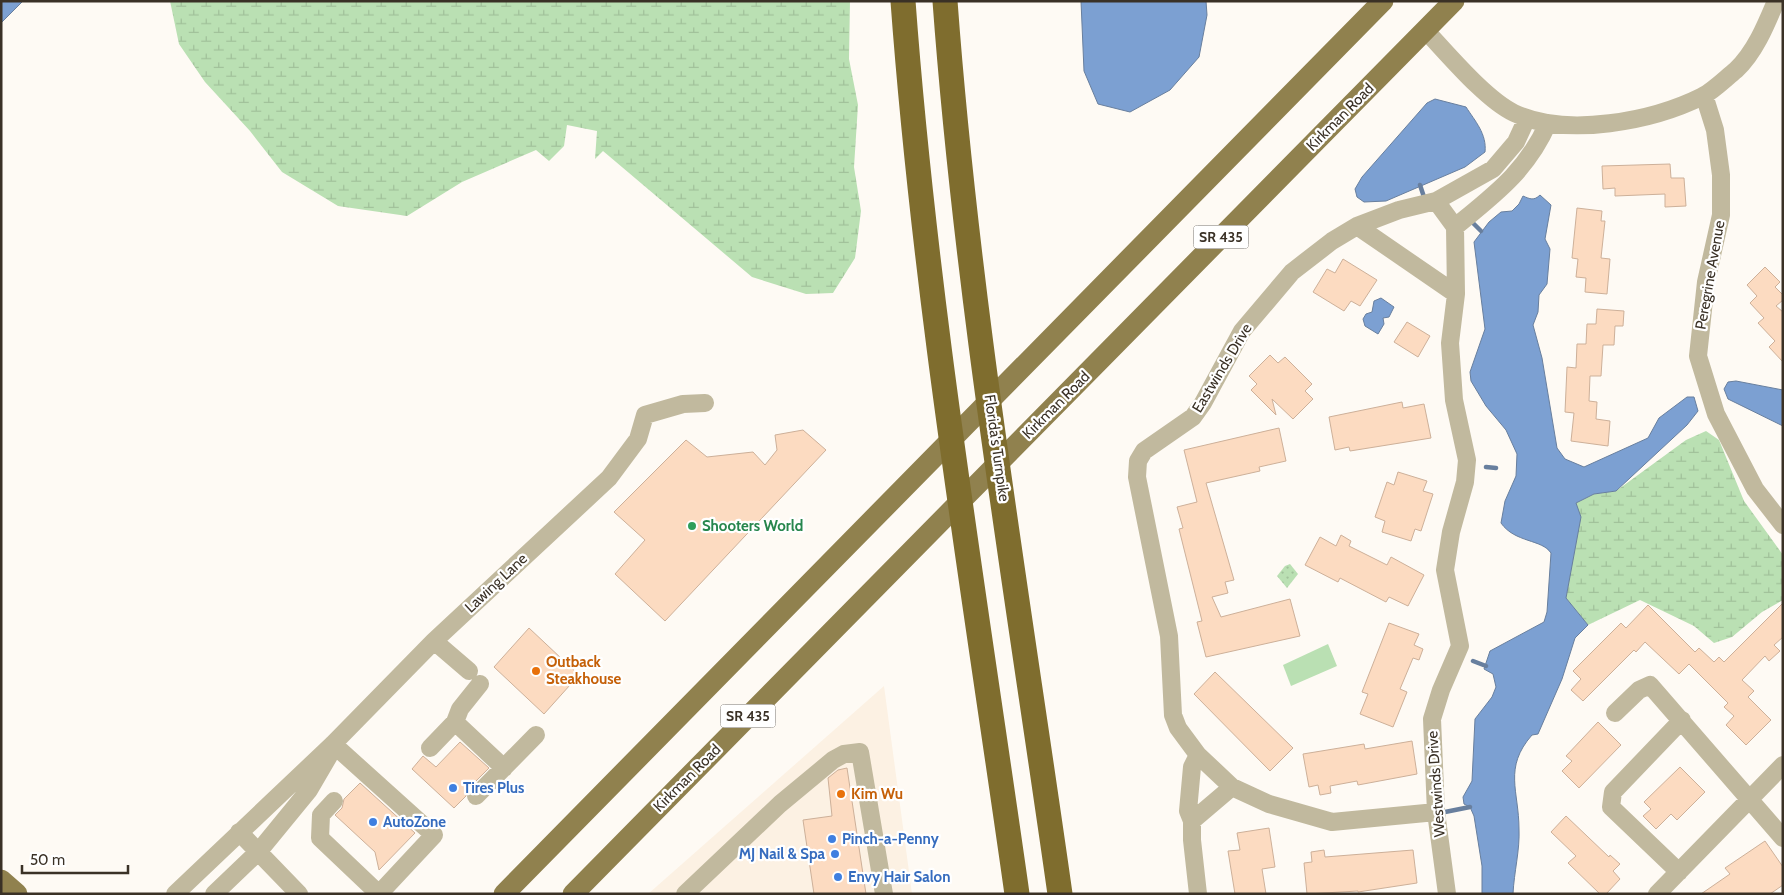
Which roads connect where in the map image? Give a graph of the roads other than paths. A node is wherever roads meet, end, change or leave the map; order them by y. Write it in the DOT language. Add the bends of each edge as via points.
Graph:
graph roads {
  1 [pos="903,1"];
  2 [pos="945,1"];
  3 [pos="1383,1"];
  4 [pos="1454,1"];
  5 [pos="1776,1"];
  6 [pos="1425,30"];
  7 [pos="1704,95"];
  8 [pos="1527,118"];
  9 [pos="1548,123"];
  10 [pos="1436,201"];
  11 [pos="1357,226"];
  12 [pos="1456,227"];
  13 [pos="1456,294"];
  14 [pos="705,403"];
  15 [pos="1783,525"];
  16 [pos="434,641"];
  17 [pos="1615,712"];
  18 [pos="1682,720"];
  19 [pos="455,722"];
  20 [pos="536,735"];
  21 [pos="333,744"];
  22 [pos="430,748"];
  23 [pos="1198,755"];
  24 [pos="1783,765"];
  25 [pos="504,768"];
  26 [pos="1232,787"];
  27 [pos="476,796"];
  28 [pos="1750,798"];
  29 [pos="334,801"];
  30 [pos="1436,812"];
  31 [pos="1192,821"];
  32 [pos="239,832"];
  33 [pos="1783,838"];
  34 [pos="259,851"];
  35 [pos="1679,872"];
  36 [pos="1,880"];
  37 [pos="290,891"];
  38 [pos="17,894"];
  39 [pos="175,894"];
  40 [pos="214,894"];
  41 [pos="379,894"];
  42 [pos="504,894"];
  43 [pos="573,894"];
  44 [pos="684,894"];
  45 [pos="884,894"];
  46 [pos="1017,894"];
  47 [pos="1060,894"];
  48 [pos="1198,894"];
  49 [pos="1447,894"];
  50 [pos="1657,894"];
  1 -- 46 [label="highway" via="912,127 929,269"];
  2 -- 47 [label="highway, Florida's Turnpike" via="954,123 971,264"];
  3 -- 42 [label="main road, SR 435"];
  4 -- 6 [label="main road, Kirkman Road / SR 435"];
  5 -- 7 [label="street" via="1747,57"];
  6 -- 8 [label="street" via="1490,96"];
  6 -- 43 [label="main road, Kirkman Road / SR 435"];
  7 -- 9 [label="street" via="1650,117 1599,124"];
  7 -- 15 [label="street, Peregrine Avenue" via="1715,130 1721,175 1721,215 1706,282 1698,356 1716,414 1755,488"];
  8 -- 9 [label="street"];
  8 -- 10 [label="street, Eastwinds Drive" via="1516,142 1493,169"];
  9 -- 12 [label="street" via="1527,162 1498,192"];
  10 -- 11 [label="street, Eastwinds Drive" via="1398,210"];
  10 -- 12 [label="street"];
  11 -- 13 [label="street"];
  11 -- 23 [label="street, Eastwinds Drive" via="1332,240 1292,272 1242,331 1193,417 1144,451 1138,461 1137,477 1169,636 1173,715 1178,728"];
  12 -- 13 [label="street, Westwinds Drive"];
  13 -- 30 [label="street, Westwinds Drive" via="1450,343 1453,386 1467,460 1445,570 1460,646 1432,719"];
  14 -- 16 [label="street, Lawing Lane" via="683,404 645,414 638,439 609,478"];
  16 -- 19 [label="street" via="474,678"];
  16 -- 21 [label="street, Lawing Lane"];
  17 -- 18 [label="street" via="1639,690 1650,685"];
  18 -- 28 [label="street"];
  18 -- 35 [label="street" via="1613,792 1611,807"];
  19 -- 22 [label="street"];
  19 -- 25 [label="street"];
  20 -- 25 [label="street"];
  21 -- 32 [label="street, Lawing Lane"];
  21 -- 34 [label="street, Lawing Lane" via="329,758 309,790"];
  21 -- 41 [label="street" via="434,835"];
  23 -- 26 [label="street, Eastwinds Drive"];
  23 -- 31 [label="street" via="1192,767 1188,796"];
  24 -- 28 [label="street"];
  25 -- 27 [label="street"];
  26 -- 30 [label="street, Eastwinds Drive" via="1269,804 1332,822"];
  26 -- 31 [label="street"];
  28 -- 33 [label="street"];
  28 -- 35 [label="street"];
  29 -- 41 [label="street" via="321,815 320,838"];
  30 -- 49 [label="street, Westwinds Drive"];
  31 -- 48 [label="street"];
  32 -- 34 [label="street"];
  32 -- 39 [label="street, Lawing Lane"];
  34 -- 37 [label="street"];
  34 -- 40 [label="street, Lawing Lane"];
  35 -- 50 [label="street"];
  36 -- 38 [label="main road"];
  44 -- 45 [label="street" via="780,804 833,760 844,754 860,752"];
}
